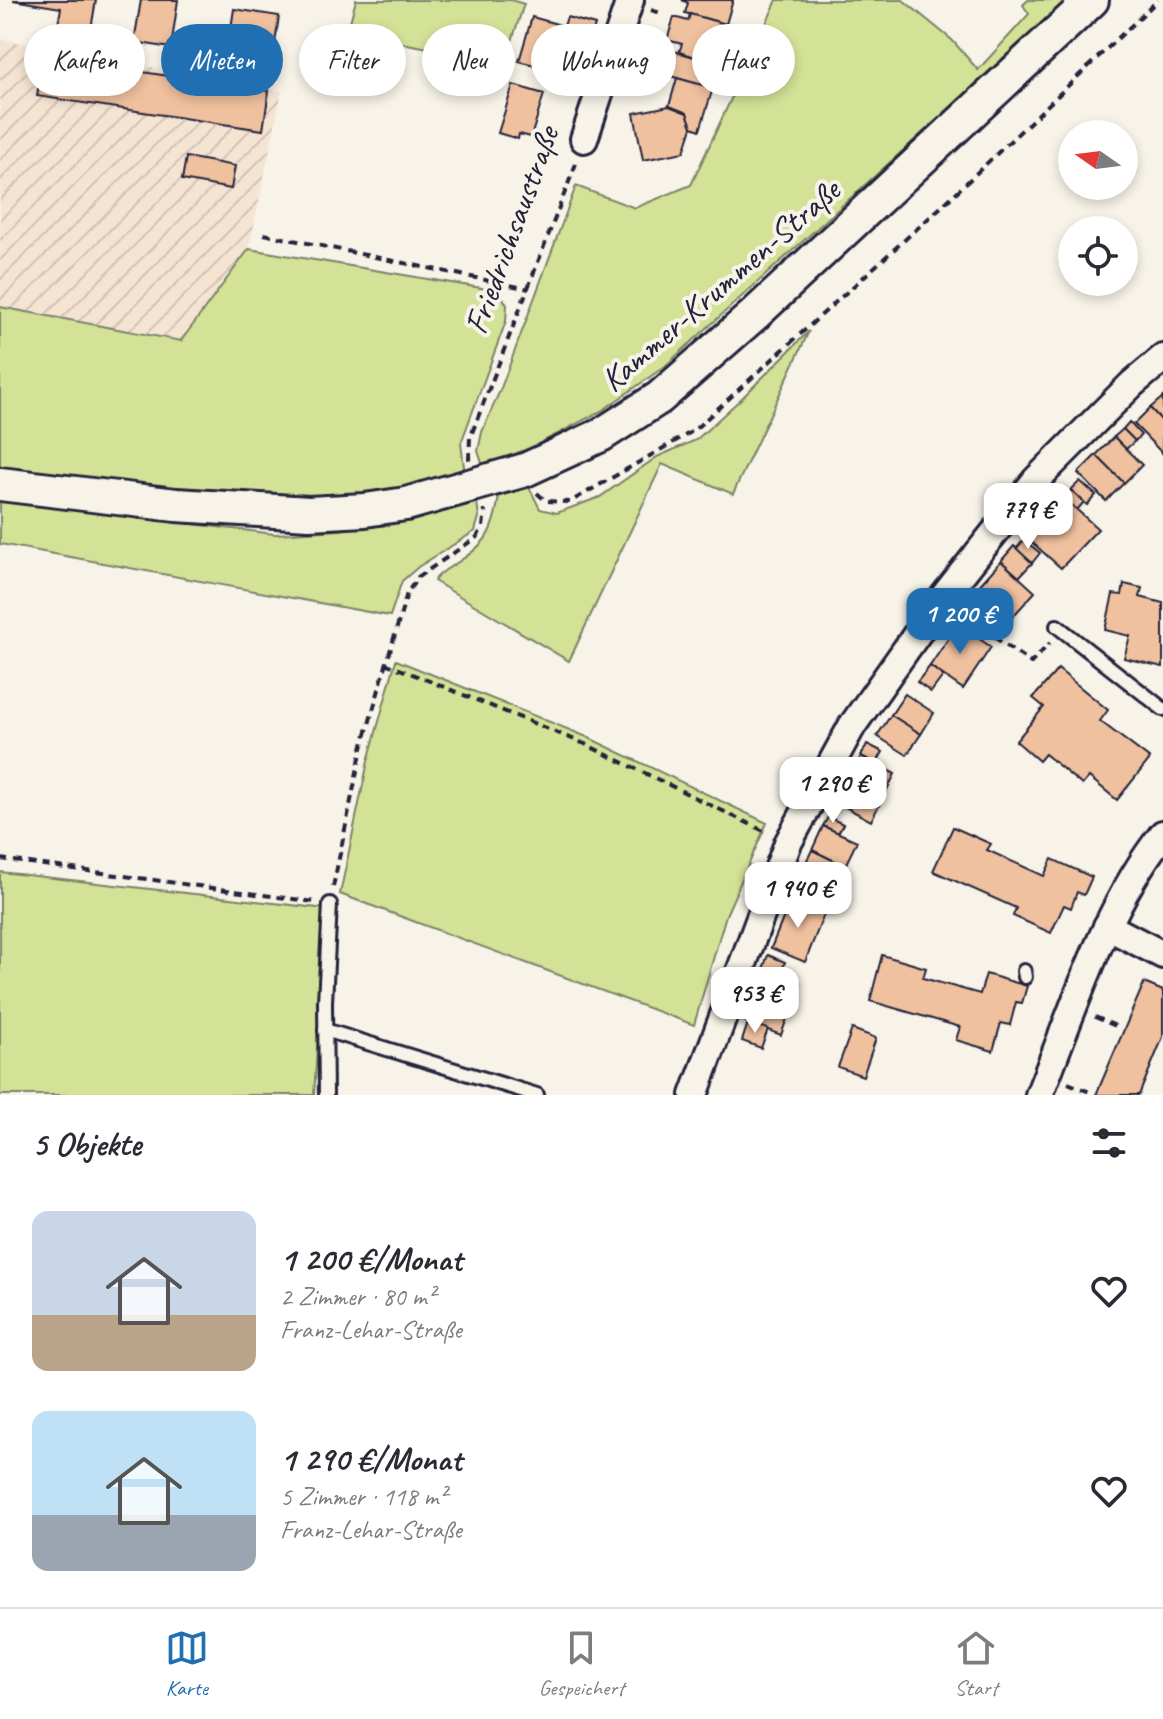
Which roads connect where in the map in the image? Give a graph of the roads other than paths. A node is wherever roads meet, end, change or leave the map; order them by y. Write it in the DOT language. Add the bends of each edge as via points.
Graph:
graph roads {
  1 [pos="630,0"];
  2 [pos="1092,0"];
  3 [pos="584,139"];
  4 [pos="1163,358"];
  5 [pos="0,484"];
  6 [pos="1062,630"];
  7 [pos="1163,709"];
  8 [pos="1163,834"];
  9 [pos="330,904"];
  10 [pos="1107,926"];
  11 [pos="1163,955"];
  12 [pos="325,1030"];
  13 [pos="326,1095"];
  14 [pos="537,1095"];
  15 [pos="694,1095"];
  16 [pos="1039,1095"];
  1 -- 3 [label="street, Friedrichsaustraße"];
  2 -- 5 [label="street, Kammer-Krummen-Straße" via="659,398 601,435 525,470 406,504 309,513 176,505"];
  4 -- 15 [label="street" via="1036,480 941,600 852,726 788,843"];
  6 -- 7 [label="lane"];
  8 -- 10 [label="street"];
  9 -- 12 [label="lane"];
  10 -- 11 [label="street"];
  10 -- 16 [label="street" via="1054,1070"];
  12 -- 13 [label="lane"];
  12 -- 14 [label="lane"];
}
